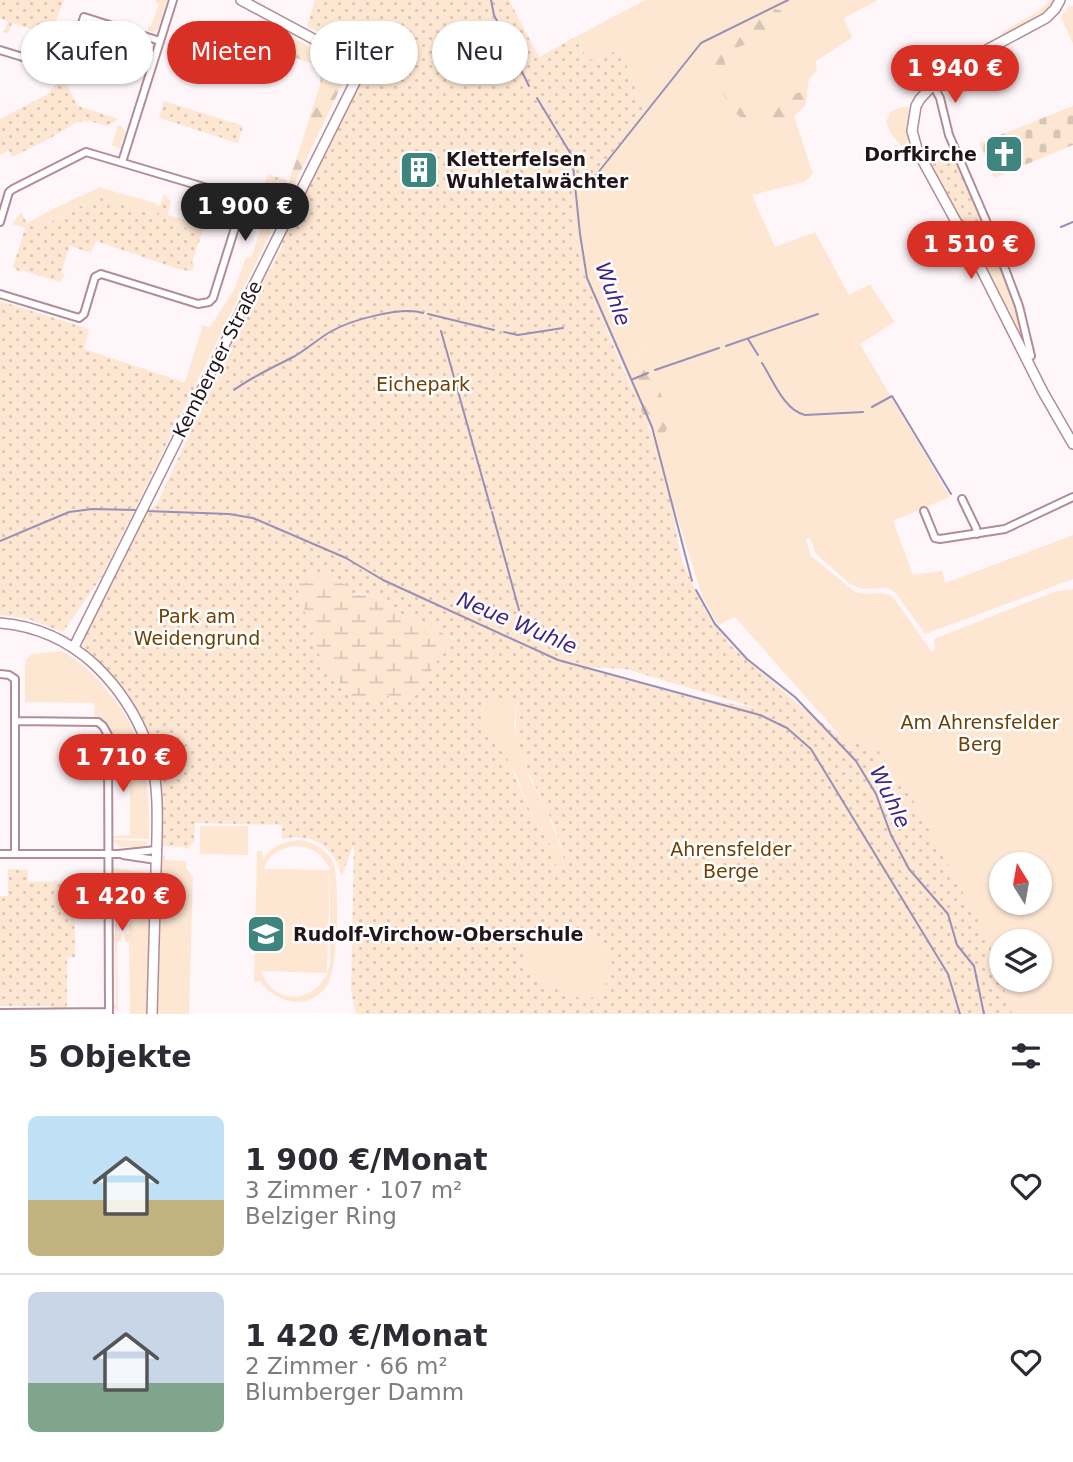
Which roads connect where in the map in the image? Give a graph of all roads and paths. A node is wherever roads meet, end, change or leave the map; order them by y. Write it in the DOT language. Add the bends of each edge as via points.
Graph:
graph roads {
  1 [pos="173,0"];
  2 [pos="241,0"];
  3 [pos="1060,0"];
  4 [pos="160,41"];
  5 [pos="4,51"];
  6 [pos="0,56"];
  7 [pos="933,85"];
  8 [pos="122,162"];
  9 [pos="244,199"];
  10 [pos="285,220"];
  11 [pos="0,222"];
  12 [pos="993,236"];
  13 [pos="970,247"];
  14 [pos="0,293"];
  15 [pos="1031,356"];
  16 [pos="1073,444"];
  17 [pos="1073,497"];
  18 [pos="962,499"];
  19 [pos="924,511"];
  20 [pos="977,534"];
  21 [pos="0,623"];
  22 [pos="74,647"];
  23 [pos="0,674"];
  24 [pos="15,721"];
  25 [pos="0,854"];
  26 [pos="15,854"];
  27 [pos="108,854"];
  28 [pos="156,855"];
  29 [pos="0,1013"];
  30 [pos="109,1013"];
  31 [pos="152,1014"];
  1 -- 4 [label="street"];
  2 -- 10 [label="main road, Kemberger Straße" via="347,57 358,70"];
  3 -- 7 [label="main road" via="1046,18 964,62"];
  4 -- 5 [label="street" via="84,17 71,59 64,67"];
  4 -- 8 [label="street"];
  5 -- 6 [label="street"];
  7 -- 12 [label="street" via="950,139"];
  7 -- 13 [label="main road" via="916,106 913,139"];
  8 -- 9 [label="street"];
  8 -- 11 [label="street" via="86,152 9,192"];
  9 -- 10 [label="street"];
  9 -- 14 [label="street" via="213,298 206,303 101,274 95,277 84,314 79,317"];
  10 -- 22 [label="main road, Kemberger Straße"];
  12 -- 13 [label="street"];
  12 -- 15 [label="street" via="1019,306"];
  13 -- 16 [label="main road"];
  17 -- 20 [label="street" via="1013,527"];
  18 -- 20 [label="street"];
  19 -- 20 [label="street" via="935,538"];
  21 -- 22 [label="main road" via="37,630"];
  22 -- 28 [label="main road" via="120,694 148,746 156,789"];
  23 -- 24 [label="street" via="15,679"];
  24 -- 26 [label="street"];
  24 -- 27 [label="street" via="98,722 103,726 108,735"];
  25 -- 26 [label="street"];
  26 -- 27 [label="street"];
  27 -- 28 [label="street"];
  27 -- 30 [label="street"];
  28 -- 31 [label="main road"];
  29 -- 30 [label="street"];
}
